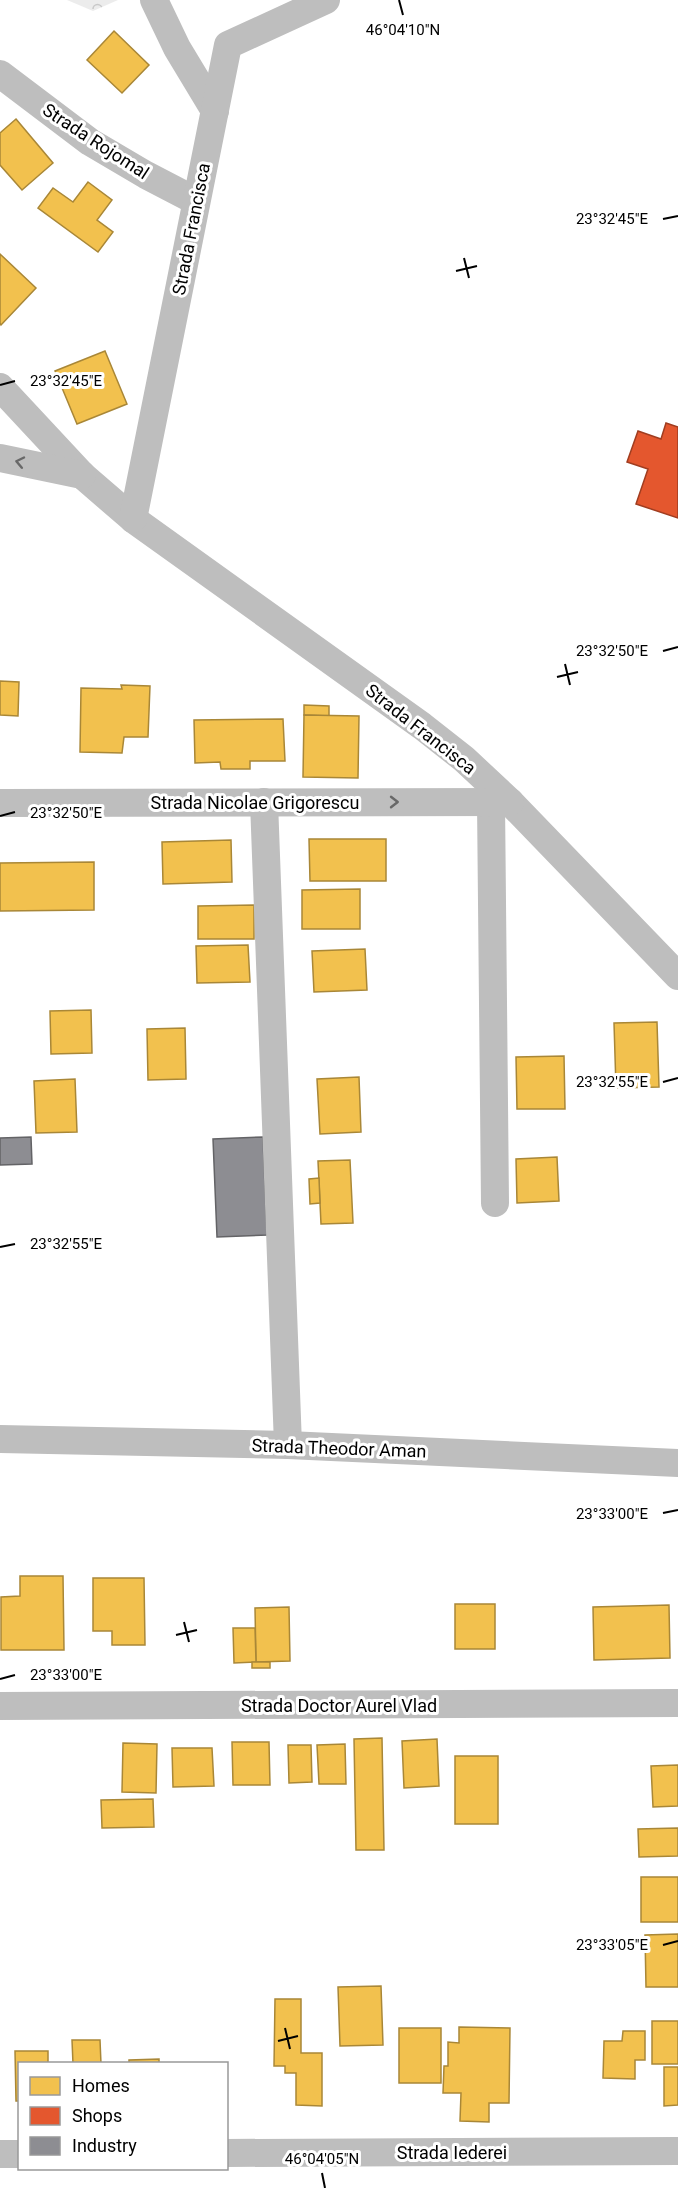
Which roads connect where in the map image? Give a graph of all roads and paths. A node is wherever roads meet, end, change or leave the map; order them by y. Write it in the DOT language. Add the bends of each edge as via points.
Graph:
graph roads {
  1 [pos="154,0"];
  2 [pos="326,0"];
  3 [pos="3,78"];
  4 [pos="215,111"];
  5 [pos="196,201"];
  6 [pos="0,387"];
  7 [pos="0,458"];
  8 [pos="82,475"];
  9 [pos="133,519"];
  10 [pos="264,802"];
  11 [pos="501,802"];
  12 [pos="0,803"];
  13 [pos="678,976"];
  14 [pos="495,1203"];
  15 [pos="0,1439"];
  16 [pos="288,1445"];
  17 [pos="678,1463"];
  18 [pos="678,1703"];
  19 [pos="0,1706"];
  20 [pos="678,2151"];
  21 [pos="228,2153"];
  22 [pos="0,2154"];
  23 [pos="18,2154"];
  1 -- 4 [label="street"];
  2 -- 4 [label="street, Strada Francisca" via="228,45"];
  3 -- 5 [label="street, Strada Rojomal" via="90,142"];
  4 -- 5 [label="street, Strada Francisca"];
  5 -- 9 [label="street, Strada Francisca"];
  6 -- 8 [label="street, Strada Francisca"];
  8 -- 7 [label="street, one-way"];
  8 -- 9 [label="street, Strada Francisca"];
  9 -- 11 [label="street, Strada Francisca" via="422,726 464,759"];
  10 -- 11 [label="street, Strada Nicolae Grigorescu, one-way"];
  10 -- 12 [label="street, Strada Nicolae Grigorescu"];
  10 -- 16 [label="street"];
  11 -- 13 [label="street, Strada Francisca"];
  11 -- 14 [label="street"];
  15 -- 16 [label="street, Strada Theodor Aman"];
  16 -- 17 [label="street, Strada Theodor Aman"];
  18 -- 19 [label="street, Strada Doctor Aurel Vlad"];
  20 -- 21 [label="street, Strada Iederei"];
  22 -- 23 [label="street"];
}
